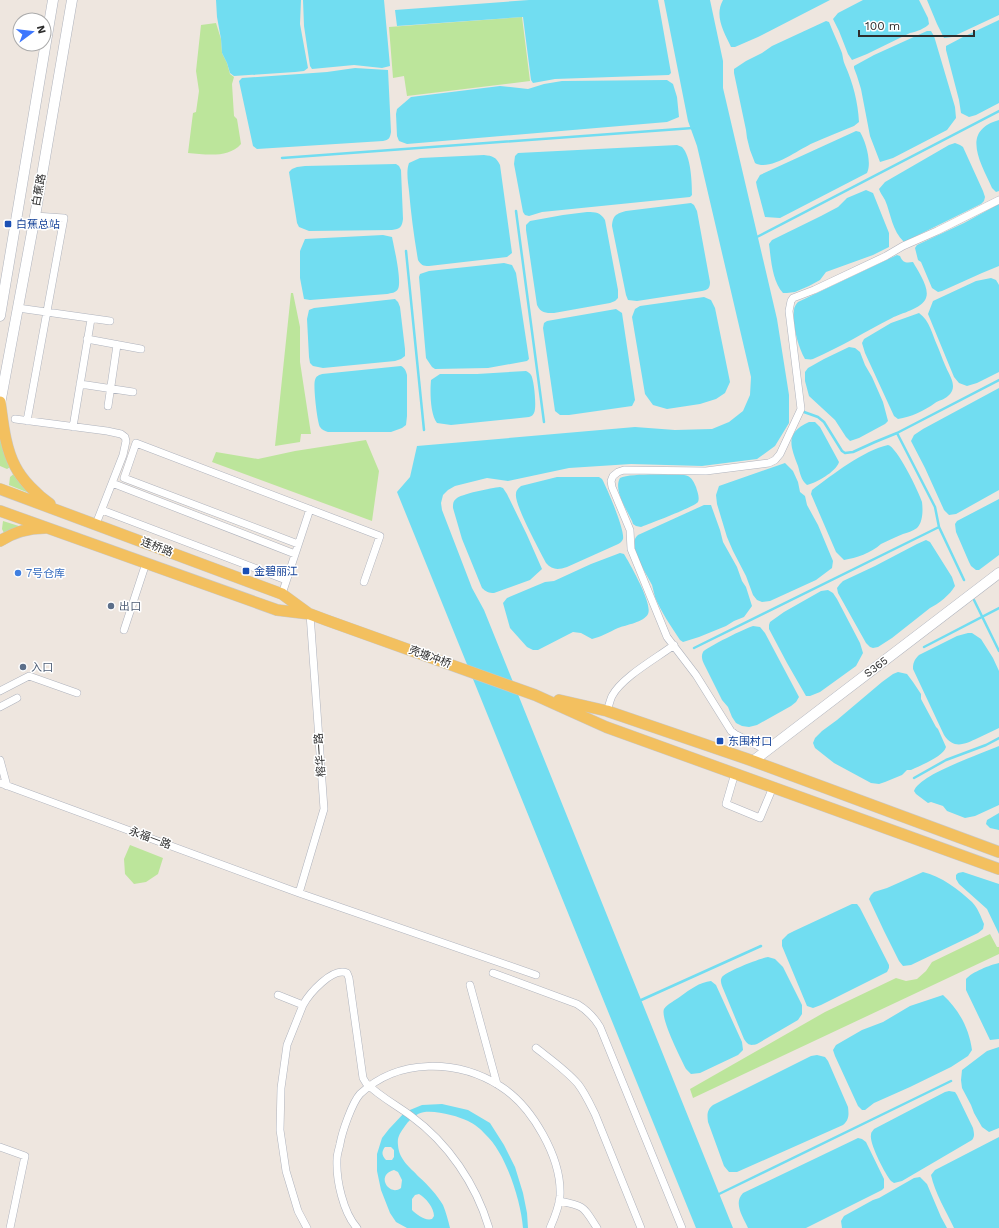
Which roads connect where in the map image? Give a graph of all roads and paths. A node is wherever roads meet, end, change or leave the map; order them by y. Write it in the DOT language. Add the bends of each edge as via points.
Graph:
graph roads {
  1 [pos="53,0"];
  2 [pos="72,0"];
  3 [pos="999,200"];
  4 [pos="35,216"];
  5 [pos="18,308"];
  6 [pos="46,312"];
  7 [pos="0,316"];
  8 [pos="90,319"];
  9 [pos="110,321"];
  10 [pos="87,339"];
  11 [pos="117,344"];
  12 [pos="141,349"];
  13 [pos="80,384"];
  14 [pos="110,388"];
  15 [pos="134,392"];
  16 [pos="0,403"];
  17 [pos="108,406"];
  18 [pos="15,419"];
  19 [pos="27,420"];
  20 [pos="73,427"];
  21 [pos="112,484"];
  22 [pos="0,489"];
  23 [pos="310,509"];
  24 [pos="102,510"];
  25 [pos="0,511"];
  26 [pos="61,511"];
  27 [pos="81,519"];
  28 [pos="96,524"];
  29 [pos="49,528"];
  30 [pos="74,537"];
  31 [pos="0,541"];
  32 [pos="298,544"];
  33 [pos="295,554"];
  34 [pos="146,563"];
  35 [pos="999,573"];
  36 [pos="286,580"];
  37 [pos="364,582"];
  38 [pos="282,594"];
  39 [pos="310,614"];
  40 [pos="326,620"];
  41 [pos="124,630"];
  42 [pos="674,645"];
  43 [pos="0,691"];
  44 [pos="77,693"];
  45 [pos="535,695"];
  46 [pos="17,698"];
  47 [pos="0,707"];
  48 [pos="607,711"];
  49 [pos="766,750"];
  50 [pos="0,760"];
  51 [pos="753,760"];
  52 [pos="735,773"];
  53 [pos="747,778"];
  54 [pos="3,784"];
  55 [pos="773,787"];
  56 [pos="999,852"];
  57 [pos="999,869"];
  58 [pos="299,893"];
  59 [pos="493,973"];
  60 [pos="536,975"];
  61 [pos="470,985"];
  62 [pos="278,995"];
  63 [pos="302,1005"];
  64 [pos="536,1048"];
  65 [pos="497,1084"];
  66 [pos="369,1087"];
  67 [pos="0,1147"];
  68 [pos="559,1201"];
  69 [pos="10,1228"];
  70 [pos="307,1228"];
  71 [pos="357,1228"];
  72 [pos="488,1228"];
  73 [pos="550,1228"];
  74 [pos="597,1228"];
  75 [pos="641,1228"];
  76 [pos="682,1228"];
  1 -- 7 [label="main road"];
  2 -- 4 [label="main road, 白蕉路"];
  3 -- 42 [label="street" via="937,232 793,298 789,311 801,409 775,460 769,463 706,471 624,470 614,476 611,481 612,487 630,530 630,549 668,637"];
  4 -- 5 [label="main road, 白蕉路"];
  4 -- 6 [label="street" via="64,218"];
  5 -- 6 [label="street"];
  5 -- 16 [label="main road, 白蕉路"];
  6 -- 8 [label="street"];
  6 -- 19 [label="street"];
  8 -- 9 [label="street"];
  8 -- 10 [label="street"];
  10 -- 11 [label="street"];
  10 -- 13 [label="street"];
  11 -- 12 [label="street"];
  11 -- 14 [label="street"];
  13 -- 14 [label="street"];
  13 -- 20 [label="street"];
  14 -- 15 [label="street"];
  14 -- 17 [label="street"];
  16 -- 26 [label="main road" via="5,436 15,466 34,490"];
  18 -- 19 [label="street"];
  19 -- 20 [label="street"];
  20 -- 21 [label="street" via="107,431 125,437 123,455"];
  21 -- 24 [label="street"];
  21 -- 33 [label="street"];
  22 -- 26 [label="main road, 连桥路"];
  23 -- 32 [label="street"];
  23 -- 32 [label="street" via="136,443 124,478"];
  23 -- 37 [label="street" via="380,536"];
  24 -- 28 [label="street"];
  24 -- 36 [label="street"];
  25 -- 29 [label="main road, 连桥路"];
  26 -- 27 [label="main road, 连桥路"];
  27 -- 28 [label="main road, 连桥路"];
  27 -- 30 [label="main road"];
  28 -- 38 [label="main road, 连桥路"];
  29 -- 30 [label="main road, 连桥路"];
  29 -- 31 [label="main road" via="22,531"];
  30 -- 34 [label="main road, 连桥路"];
  32 -- 33 [label="street"];
  33 -- 36 [label="street"];
  34 -- 39 [label="main road, 连桥路" via="277,610"];
  34 -- 41 [label="street"];
  35 -- 49 [label="main road, S365"];
  36 -- 38 [label="street"];
  38 -- 39 [label="main road, 连桥路"];
  39 -- 40 [label="main road, 连桥路"];
  39 -- 58 [label="street, 榕华一路" via="324,810"];
  40 -- 45 [label="main road, 壳塘冲桥"];
  42 -- 48 [label="street" via="629,677 612,696"];
  42 -- 49 [label="street" via="731,731"];
  43 -- 44 [label="street" via="29,676"];
  45 -- 48 [label="main road"];
  45 -- 52 [label="main road" via="606,726"];
  46 -- 47 [label="street"];
  48 -- 51 [label="main road"];
  49 -- 51 [label="main road, S365"];
  50 -- 54 [label="street"];
  51 -- 53 [label="main road"];
  51 -- 56 [label="main road"];
  52 -- 53 [label="main road"];
  52 -- 55 [label="street" via="726,804 760,818"];
  53 -- 55 [label="main road"];
  54 -- 58 [label="street, 永福一路"];
  55 -- 57 [label="main road"];
  58 -- 60 [label="street, 永福一路"];
  59 -- 76 [label="street" via="577,1004 594,1018 603,1034"];
  61 -- 65 [label="street"];
  62 -- 63 [label="street"];
  63 -- 66 [label="street" via="318,985 334,974 347,973 363,1078"];
  63 -- 70 [label="street" via="287,1045 281,1088 280,1130 286,1171 298,1210"];
  64 -- 75 [label="street" via="564,1070 588,1099"];
  65 -- 66 [label="street" via="482,1076 439,1065 418,1066 396,1072"];
  65 -- 68 [label="street" via="518,1100 544,1135 558,1175"];
  66 -- 71 [label="street" via="359,1095 349,1115 341,1137 337,1160 344,1206"];
  66 -- 72 [label="street" via="422,1125 449,1152 477,1196"];
  67 -- 69 [label="street" via="25,1156"];
  68 -- 73 [label="street"];
  68 -- 74 [label="street" via="580,1205"];
}
